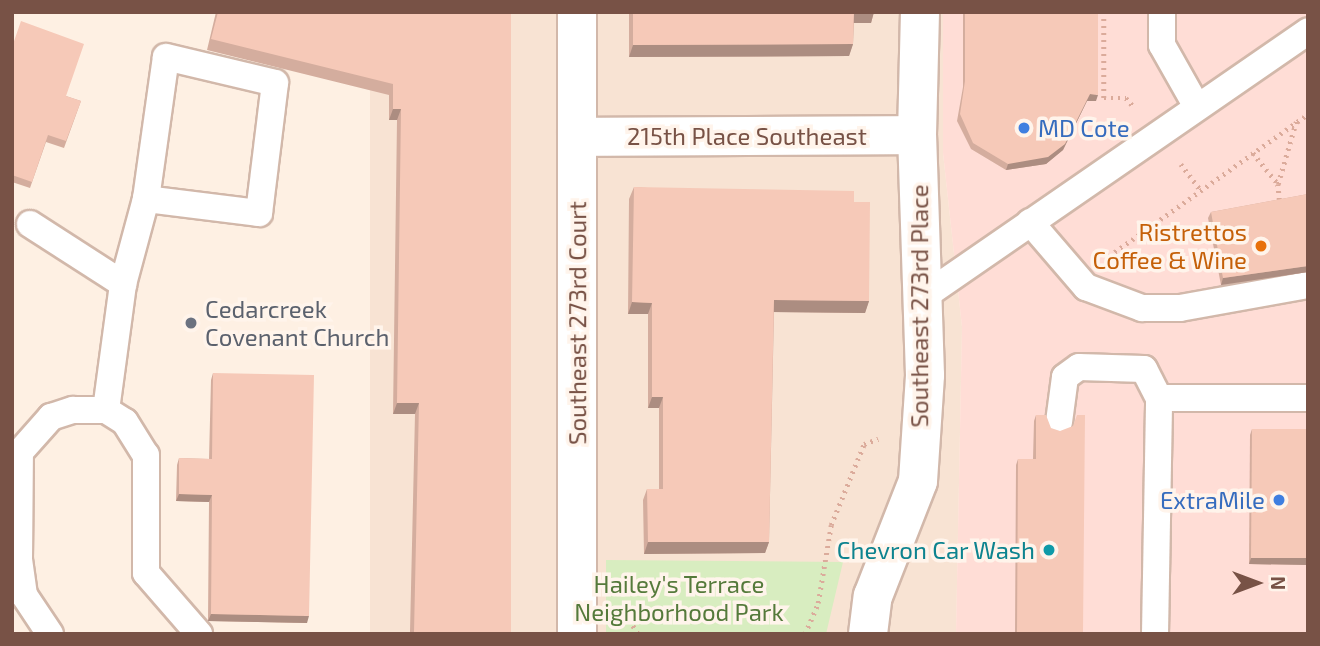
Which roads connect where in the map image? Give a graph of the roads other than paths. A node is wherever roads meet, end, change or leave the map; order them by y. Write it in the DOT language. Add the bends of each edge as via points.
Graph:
graph roads {
  1 [pos="577,12"];
  2 [pos="920,12"];
  3 [pos="1162,12"];
  4 [pos="1308,31"];
  5 [pos="1196,105"];
  6 [pos="917,135"];
  7 [pos="577,137"];
  8 [pos="146,199"];
  9 [pos="1030,222"];
  10 [pos="30,224"];
  11 [pos="123,284"];
  12 [pos="1308,285"];
  13 [pos="923,297"];
  14 [pos="1158,398"];
  15 [pos="1308,398"];
  16 [pos="106,410"];
  17 [pos="1059,422"];
  18 [pos="50,634"];
  19 [pos="198,634"];
  20 [pos="577,634"];
  21 [pos="868,634"];
  22 [pos="1155,634"];
  1 -- 7 [label="street, Southeast 273rd Court"];
  2 -- 6 [label="street, Southeast 273rd Place"];
  3 -- 5 [label="lane" via="1162,45"];
  4 -- 5 [label="lane"];
  5 -- 9 [label="lane"];
  6 -- 7 [label="street, 215th Place Southeast"];
  6 -- 13 [label="street, Southeast 273rd Place"];
  7 -- 20 [label="street, Southeast 273rd Court"];
  8 -- 8 [label="lane" via="259,213 275,83 166,57"];
  8 -- 11 [label="lane"];
  9 -- 12 [label="lane" via="1086,287 1142,308 1180,308"];
  9 -- 13 [label="lane"];
  10 -- 11 [label="lane"];
  11 -- 16 [label="lane"];
  13 -- 21 [label="street, Southeast 273rd Place" via="925,376 918,481 873,596"];
  14 -- 15 [label="lane"];
  14 -- 17 [label="lane" via="1144,369 1079,367 1065,377"];
  14 -- 22 [label="lane"];
  16 -- 18 [label="lane" via="73,410 51,417 20,452 19,560 24,595"];
  16 -- 19 [label="lane" via="125,422 146,455 146,573"];
}
